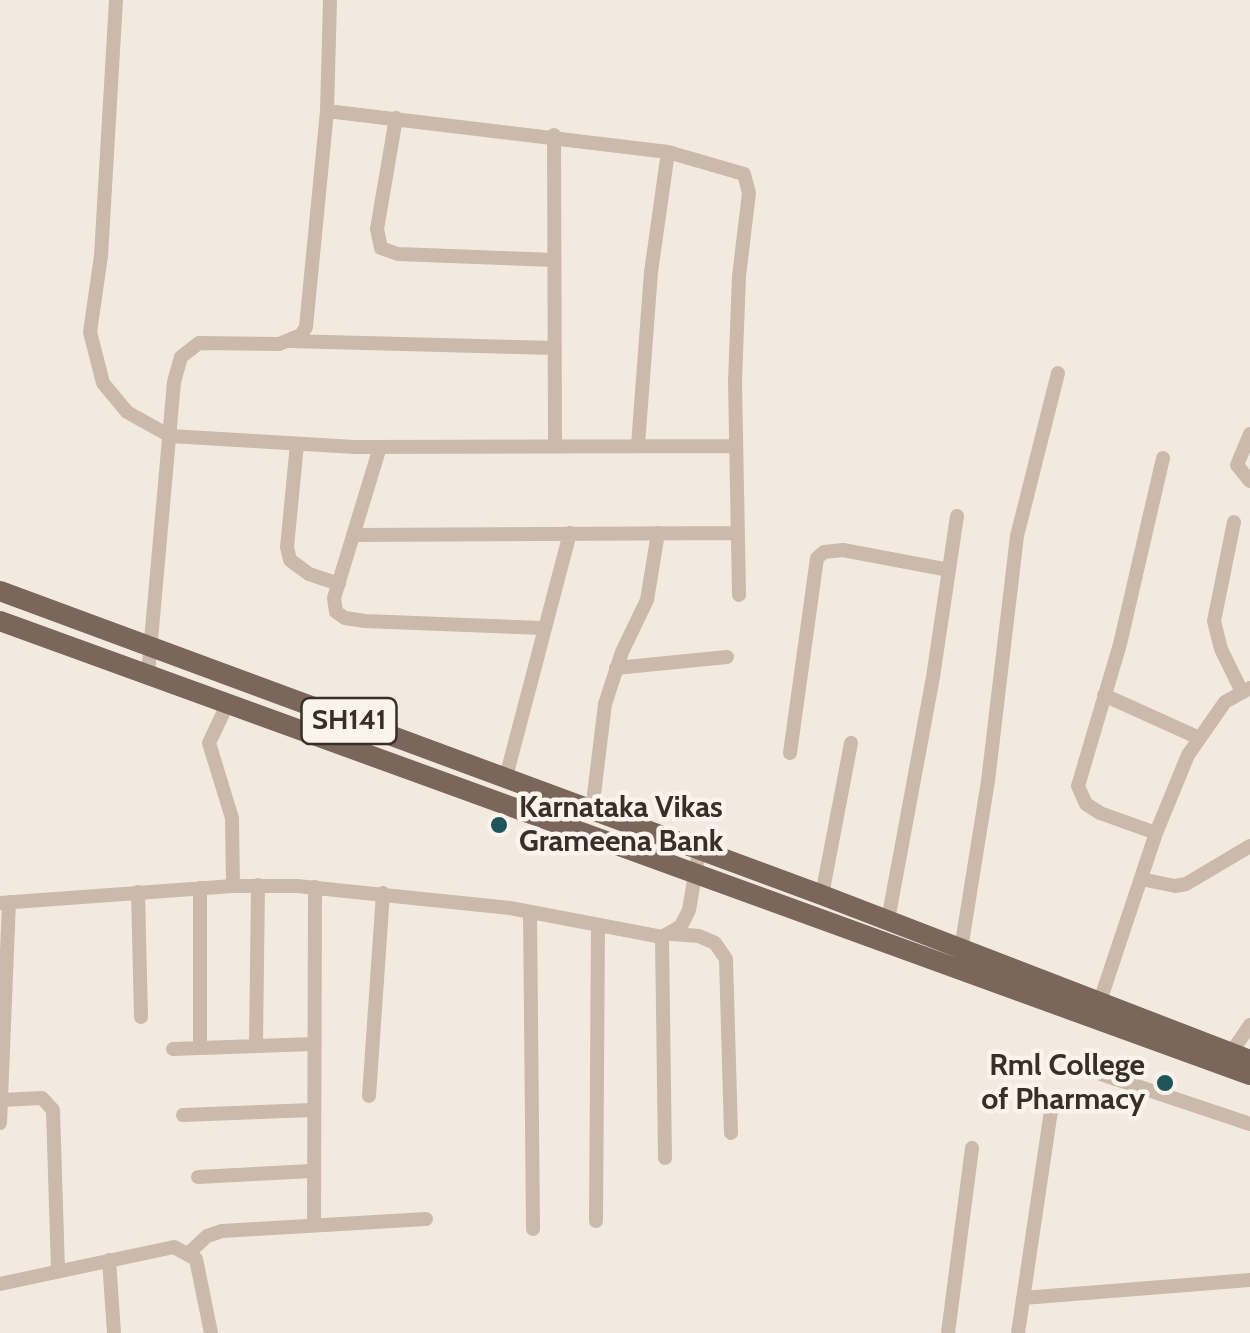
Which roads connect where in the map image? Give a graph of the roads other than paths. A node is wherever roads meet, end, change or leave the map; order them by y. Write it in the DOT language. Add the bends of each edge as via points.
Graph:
graph roads {
  1 [pos="116,0"];
  2 [pos="330,0"];
  3 [pos="327,111"];
  4 [pos="396,118"];
  5 [pos="554,135"];
  6 [pos="668,152"];
  7 [pos="554,260"];
  8 [pos="289,341"];
  9 [pos="554,348"];
  10 [pos="1058,373"];
  11 [pos="170,436"];
  12 [pos="1249,437"];
  13 [pos="297,444"];
  14 [pos="638,444"];
  15 [pos="555,446"];
  16 [pos="736,446"];
  17 [pos="380,447"];
  18 [pos="1163,458"];
  19 [pos="1250,481"];
  20 [pos="957,516"];
  21 [pos="1234,522"];
  22 [pos="570,533"];
  23 [pos="658,533"];
  24 [pos="737,533"];
  25 [pos="354,535"];
  26 [pos="948,570"];
  27 [pos="339,584"];
  28 [pos="0,590"];
  29 [pos="739,594"];
  30 [pos="0,621"];
  31 [pos="542,628"];
  32 [pos="152,648"];
  33 [pos="727,657"];
  34 [pos="616,668"];
  35 [pos="148,674"];
  36 [pos="1246,689"];
  37 [pos="1104,695"];
  38 [pos="228,704"];
  39 [pos="1197,737"];
  40 [pos="850,743"];
  41 [pos="790,753"];
  42 [pos="506,777"];
  43 [pos="592,812"];
  44 [pos="1156,833"];
  45 [pos="1250,846"];
  46 [pos="699,851"];
  47 [pos="695,872"];
  48 [pos="1140,879"];
  49 [pos="233,886"];
  50 [pos="258,886"];
  51 [pos="315,887"];
  52 [pos="200,888"];
  53 [pos="138,892"];
  54 [pos="382,893"];
  55 [pos="5,902"];
  56 [pos="819,905"];
  57 [pos="530,912"];
  58 [pos="888,920"];
  59 [pos="598,925"];
  60 [pos="667,936"];
  61 [pos="961,949"];
  62 [pos="1100,1001"];
  63 [pos="141,1017"];
  64 [pos="1250,1024"];
  65 [pos="256,1044"];
  66 [pos="313,1044"];
  67 [pos="200,1047"];
  68 [pos="173,1048"];
  69 [pos="1240,1057"];
  70 [pos="1101,1074"];
  71 [pos="1250,1075"];
  72 [pos="369,1096"];
  73 [pos="2,1100"];
  74 [pos="1052,1104"];
  75 [pos="312,1110"];
  76 [pos="182,1115"];
  77 [pos="0,1123"];
  78 [pos="1250,1124"];
  79 [pos="731,1133"];
  80 [pos="972,1148"];
  81 [pos="666,1158"];
  82 [pos="311,1171"];
  83 [pos="198,1177"];
  84 [pos="426,1219"];
  85 [pos="596,1221"];
  86 [pos="314,1226"];
  87 [pos="533,1229"];
  88 [pos="190,1252"];
  89 [pos="109,1260"];
  90 [pos="58,1270"];
  91 [pos="1250,1280"];
  92 [pos="0,1284"];
  93 [pos="1023,1298"];
  94 [pos="114,1333"];
  95 [pos="211,1333"];
  96 [pos="948,1333"];
  97 [pos="1018,1333"];
  1 -- 11 [label="street" via="101,256 90,332 96,366 114,400"];
  2 -- 3 [label="street"];
  3 -- 4 [label="street"];
  3 -- 8 [label="street" via="309,311 301,335"];
  4 -- 5 [label="street"];
  4 -- 7 [label="street" via="377,229 381,248"];
  5 -- 6 [label="street"];
  5 -- 7 [label="street"];
  6 -- 14 [label="street"];
  6 -- 16 [label="street" via="735,169 749,182 736,328"];
  7 -- 9 [label="street"];
  8 -- 9 [label="street"];
  8 -- 11 [label="street" via="188,347 177,366"];
  9 -- 15 [label="street"];
  10 -- 61 [label="street" via="1017,536"];
  11 -- 13 [label="street"];
  11 -- 32 [label="street"];
  12 -- 19 [label="street" via="1236,465"];
  13 -- 17 [label="street"];
  13 -- 27 [label="street" via="290,560"];
  14 -- 15 [label="street"];
  14 -- 16 [label="street"];
  15 -- 17 [label="street"];
  16 -- 24 [label="street"];
  17 -- 25 [label="street"];
  18 -- 37 [label="street"];
  20 -- 26 [label="street"];
  21 -- 36 [label="street" via="1214,621 1221,649"];
  22 -- 23 [label="street"];
  22 -- 25 [label="street"];
  22 -- 31 [label="street"];
  23 -- 24 [label="street"];
  23 -- 34 [label="street" via="648,600"];
  24 -- 29 [label="street"];
  25 -- 27 [label="street"];
  26 -- 41 [label="street" via="843,550 817,558"];
  26 -- 58 [label="street"];
  27 -- 31 [label="street" via="336,612 345,618"];
  28 -- 32 [label="main road, SH141"];
  30 -- 35 [label="main road"];
  31 -- 42 [label="street"];
  32 -- 35 [label="street"];
  32 -- 42 [label="main road, SH141"];
  33 -- 34 [label="street"];
  34 -- 43 [label="street" via="598,739"];
  35 -- 38 [label="main road"];
  36 -- 39 [label="street" via="1224,702"];
  37 -- 39 [label="street"];
  37 -- 44 [label="street" via="1084,756 1080,797"];
  38 -- 47 [label="main road"];
  38 -- 49 [label="street" via="209,743 232,818"];
  39 -- 44 [label="street"];
  40 -- 56 [label="street"];
  42 -- 43 [label="main road, SH141"];
  43 -- 46 [label="main road, SH141"];
  44 -- 48 [label="street"];
  45 -- 48 [label="street" via="1186,884"];
  46 -- 47 [label="street"];
  46 -- 56 [label="main road"];
  47 -- 56 [label="main road"];
  47 -- 60 [label="street" via="689,910"];
  48 -- 62 [label="street"];
  49 -- 50 [label="street"];
  49 -- 52 [label="street"];
  50 -- 51 [label="street"];
  50 -- 65 [label="street"];
  51 -- 54 [label="street"];
  51 -- 66 [label="street"];
  52 -- 53 [label="street"];
  52 -- 67 [label="street"];
  53 -- 55 [label="street"];
  53 -- 63 [label="street"];
  54 -- 57 [label="street"];
  54 -- 72 [label="street"];
  55 -- 73 [label="street"];
  56 -- 58 [label="main road"];
  56 -- 71 [label="main road"];
  57 -- 59 [label="street"];
  57 -- 87 [label="street"];
  58 -- 61 [label="main road"];
  59 -- 60 [label="street"];
  59 -- 85 [label="street"];
  60 -- 79 [label="street" via="699,936 715,943 726,959"];
  60 -- 81 [label="street"];
  61 -- 62 [label="main road"];
  62 -- 69 [label="main road"];
  64 -- 69 [label="street"];
  65 -- 66 [label="street"];
  65 -- 67 [label="street"];
  66 -- 75 [label="street"];
  67 -- 68 [label="street"];
  70 -- 78 [label="street"];
  73 -- 77 [label="street"];
  73 -- 90 [label="street" via="42,1098 53,1110"];
  74 -- 93 [label="street"];
  75 -- 76 [label="street"];
  75 -- 82 [label="street"];
  80 -- 96 [label="street"];
  82 -- 83 [label="street"];
  82 -- 86 [label="street"];
  84 -- 86 [label="street"];
  86 -- 88 [label="street" via="222,1231"];
  88 -- 89 [label="street" via="158,1248"];
  88 -- 95 [label="street"];
  89 -- 90 [label="street"];
  89 -- 94 [label="street"];
  90 -- 92 [label="street"];
  91 -- 93 [label="street"];
  93 -- 97 [label="street"];
}
